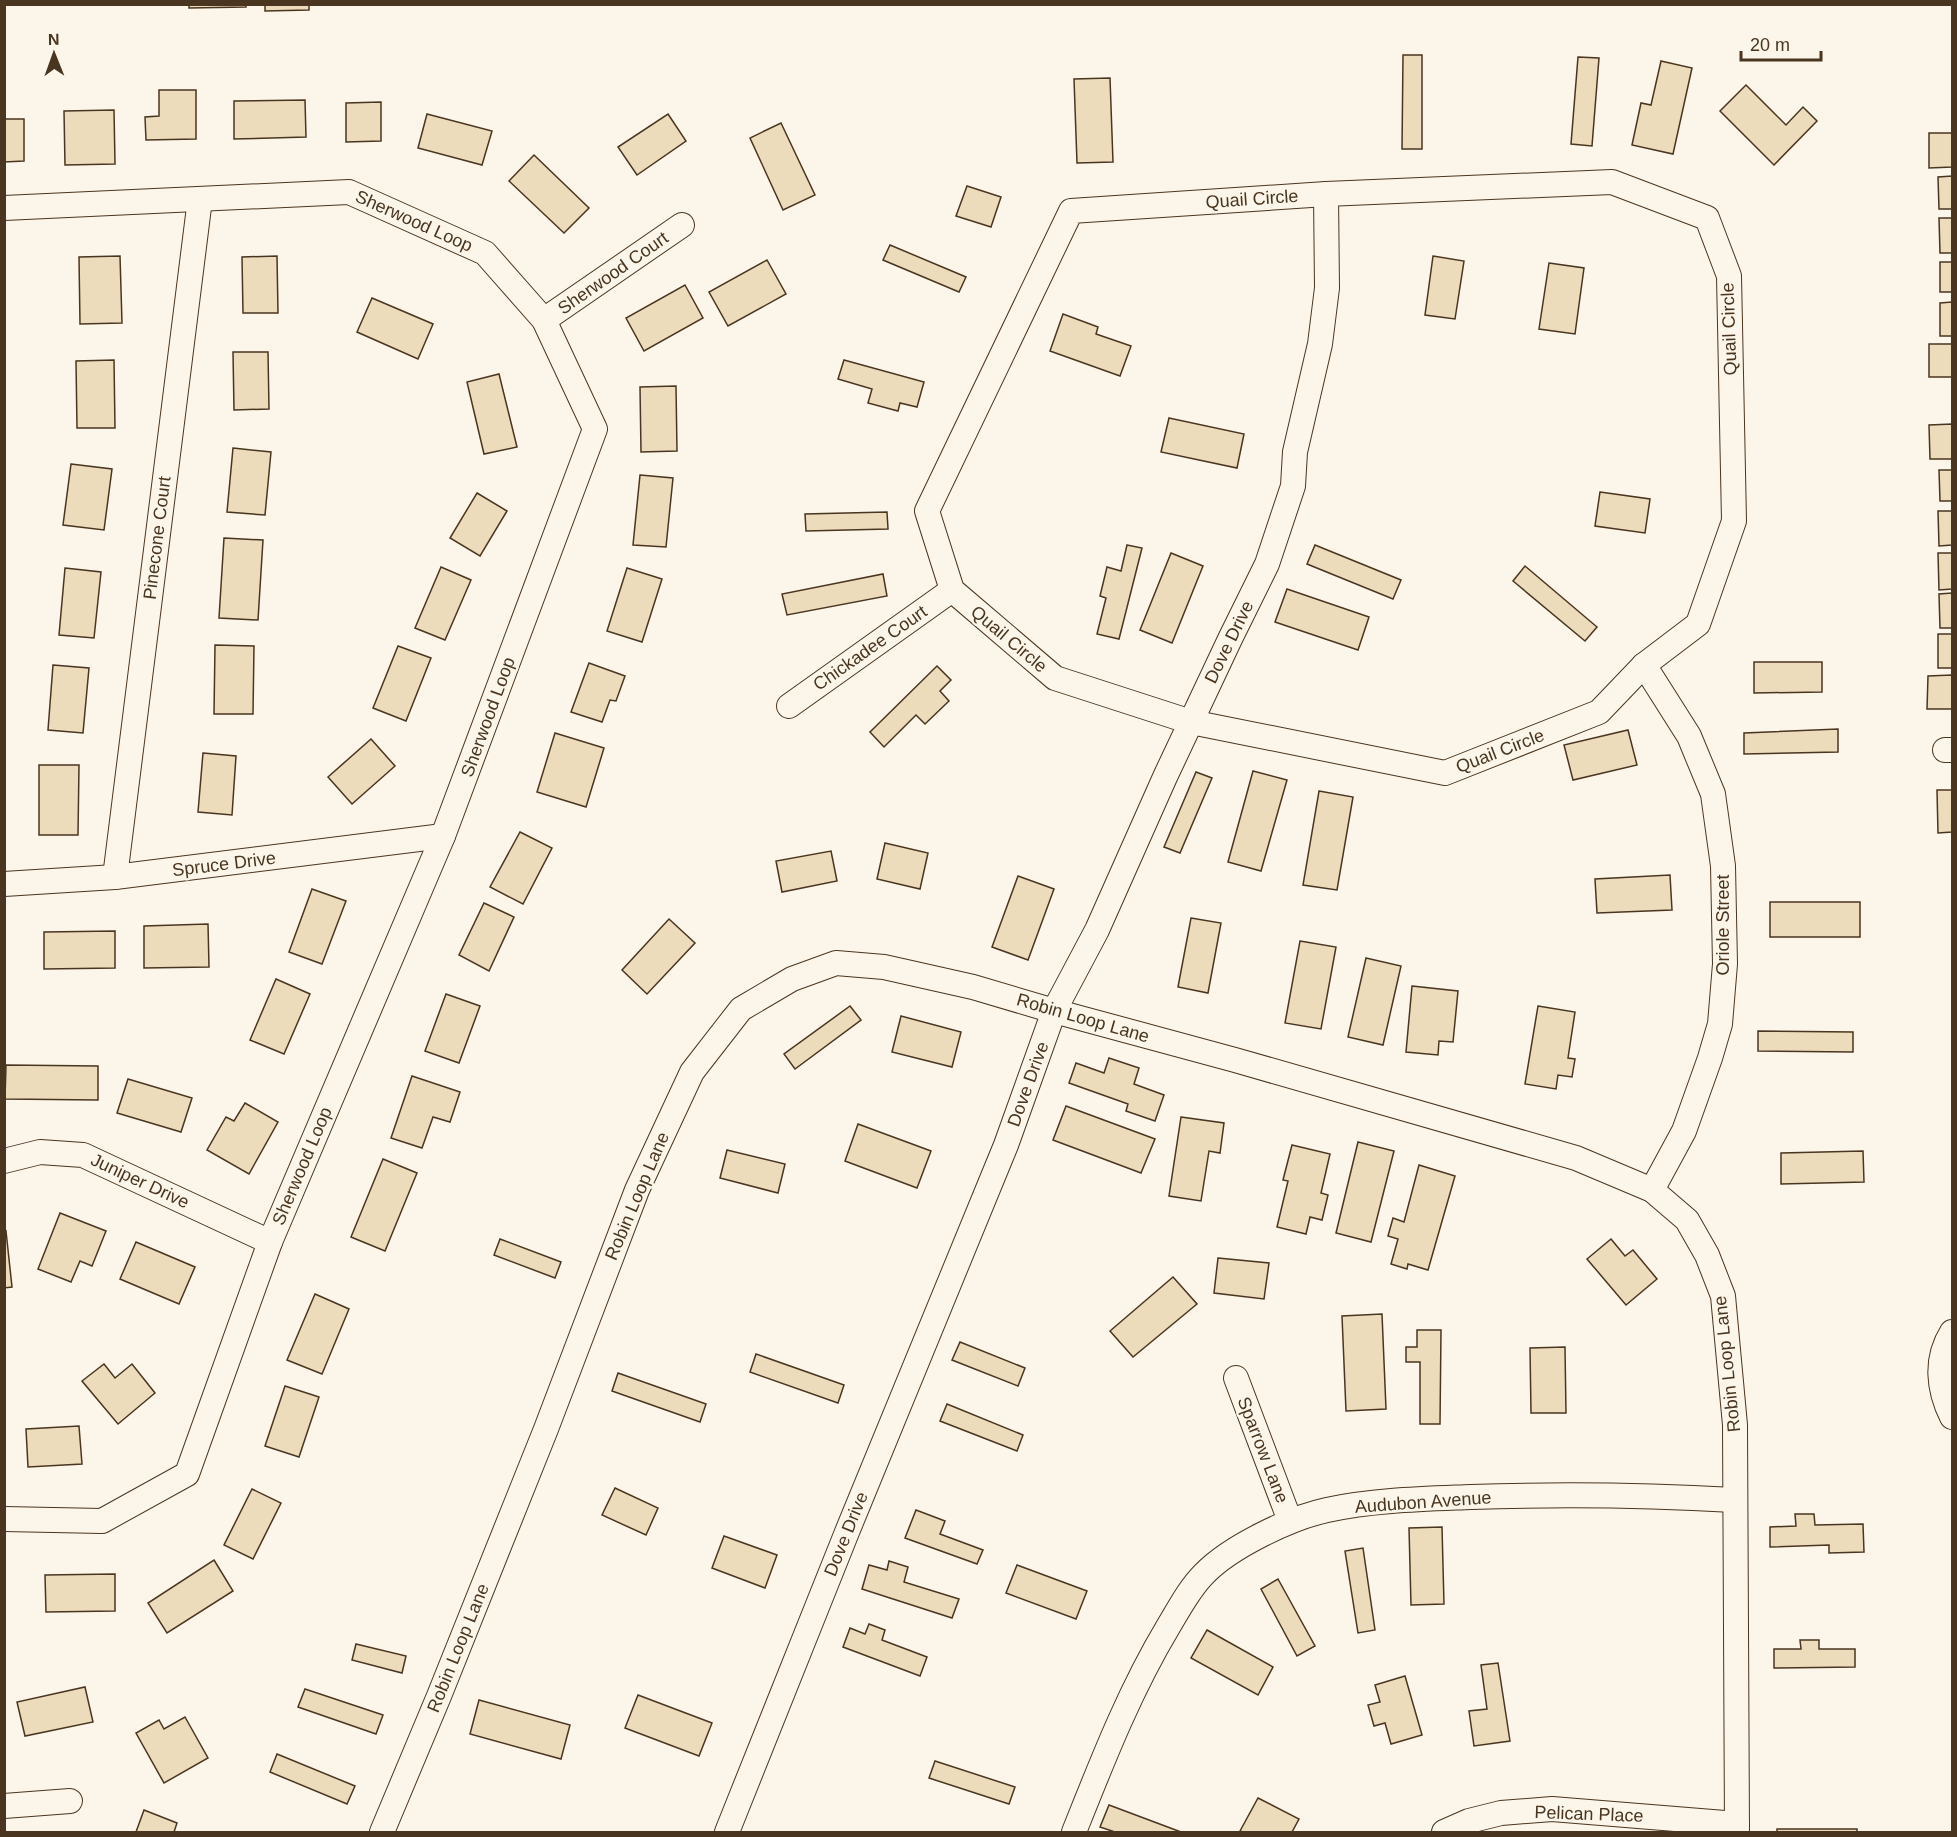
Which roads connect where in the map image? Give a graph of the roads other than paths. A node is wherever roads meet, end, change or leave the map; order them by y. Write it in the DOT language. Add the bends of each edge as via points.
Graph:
graph roads {
  1 [pos="1326,194"];
  2 [pos="200,199"];
  3 [pos="4,208"];
  4 [pos="682,225"];
  5 [pos="543,320"];
  6 [pos="952,590"];
  7 [pos="1644,665"];
  8 [pos="789,706"];
  9 [pos="1191,722"];
  10 [pos="443,836"];
  11 [pos="115,877"];
  12 [pos="4,884"];
  13 [pos="1054,1011"];
  14 [pos="4,1161"];
  15 [pos="1652,1190"];
  16 [pos="270,1242"];
  17 [pos="1953,1332"];
  18 [pos="1236,1378"];
  19 [pos="1953,1417"];
  20 [pos="1734,1500"];
  21 [pos="4,1519"];
  22 [pos="1290,1521"];
  23 [pos="70,1801"];
  24 [pos="4,1806"];
  25 [pos="1737,1828"];
  26 [pos="382,1833"];
  27 [pos="727,1833"];
  28 [pos="1074,1833"];
  29 [pos="1444,1833"];
  1 -- 6 [label="street, Quail Circle" via="1071,211 927,512"];
  1 -- 7 [label="street, Quail Circle" via="1612,182 1707,218 1729,276 1734,521 1698,624"];
  1 -- 9 [label="street, Dove Drive" via="1327,288 1320,344 1295,452 1293,486 1267,564"];
  2 -- 3 [label="street, Sherwood Loop"];
  2 -- 5 [label="street, Sherwood Loop" via="349,192 485,253"];
  2 -- 11 [label="street, Pinecone Court"];
  4 -- 5 [label="street, Sherwood Court"];
  5 -- 10 [label="street, Sherwood Loop" via="595,429"];
  6 -- 8 [label="street, Chickadee Court"];
  6 -- 9 [label="street, Quail Circle" via="1055,678"];
  7 -- 9 [label="street, Quail Circle" via="1599,712 1445,772"];
  7 -- 15 [label="street, Oriole Street" via="1689,736 1713,794 1723,866 1725,964 1720,1024 1710,1058 1684,1131"];
  9 -- 13 [label="street, Dove Drive" via="1097,930"];
  10 -- 11 [label="street, Spruce Drive"];
  10 -- 16 [label="street, Sherwood Loop"];
  11 -- 12 [label="street, Spruce Drive"];
  13 -- 15 [label="street, Robin Loop Lane" via="1576,1158"];
  13 -- 26 [label="street, Robin Loop Lane" via="962,984 884,967 836,963 792,979 741,1009 692,1072 637,1190"];
  13 -- 27 [label="street, Dove Drive" via="1006,1145"];
  14 -- 16 [label="street, Juniper Drive" via="40,1152 83,1155"];
  15 -- 20 [label="street, Robin Loop Lane" via="1687,1220 1707,1255 1723,1296 1735,1425"];
  16 -- 21 [label="street, Sherwood Loop" via="187,1474 102,1521"];
  17 -- 19 [label="street" via="1943,1351 1941,1367 1942,1394"];
  18 -- 22 [label="street, Sparrow Lane"];
  20 -- 22 [label="street, Audubon Avenue" via="1510,1496 1400,1499 1327,1510"];
  20 -- 25 [label="street, Robin Loop Lane"];
  22 -- 28 [label="street, Audubon Avenue" via="1223,1557 1202,1575 1140,1678"];
  23 -- 24 [label="street"];
  25 -- 29 [label="street, Pelican Place" via="1552,1809 1501,1813 1469,1821"];
}
